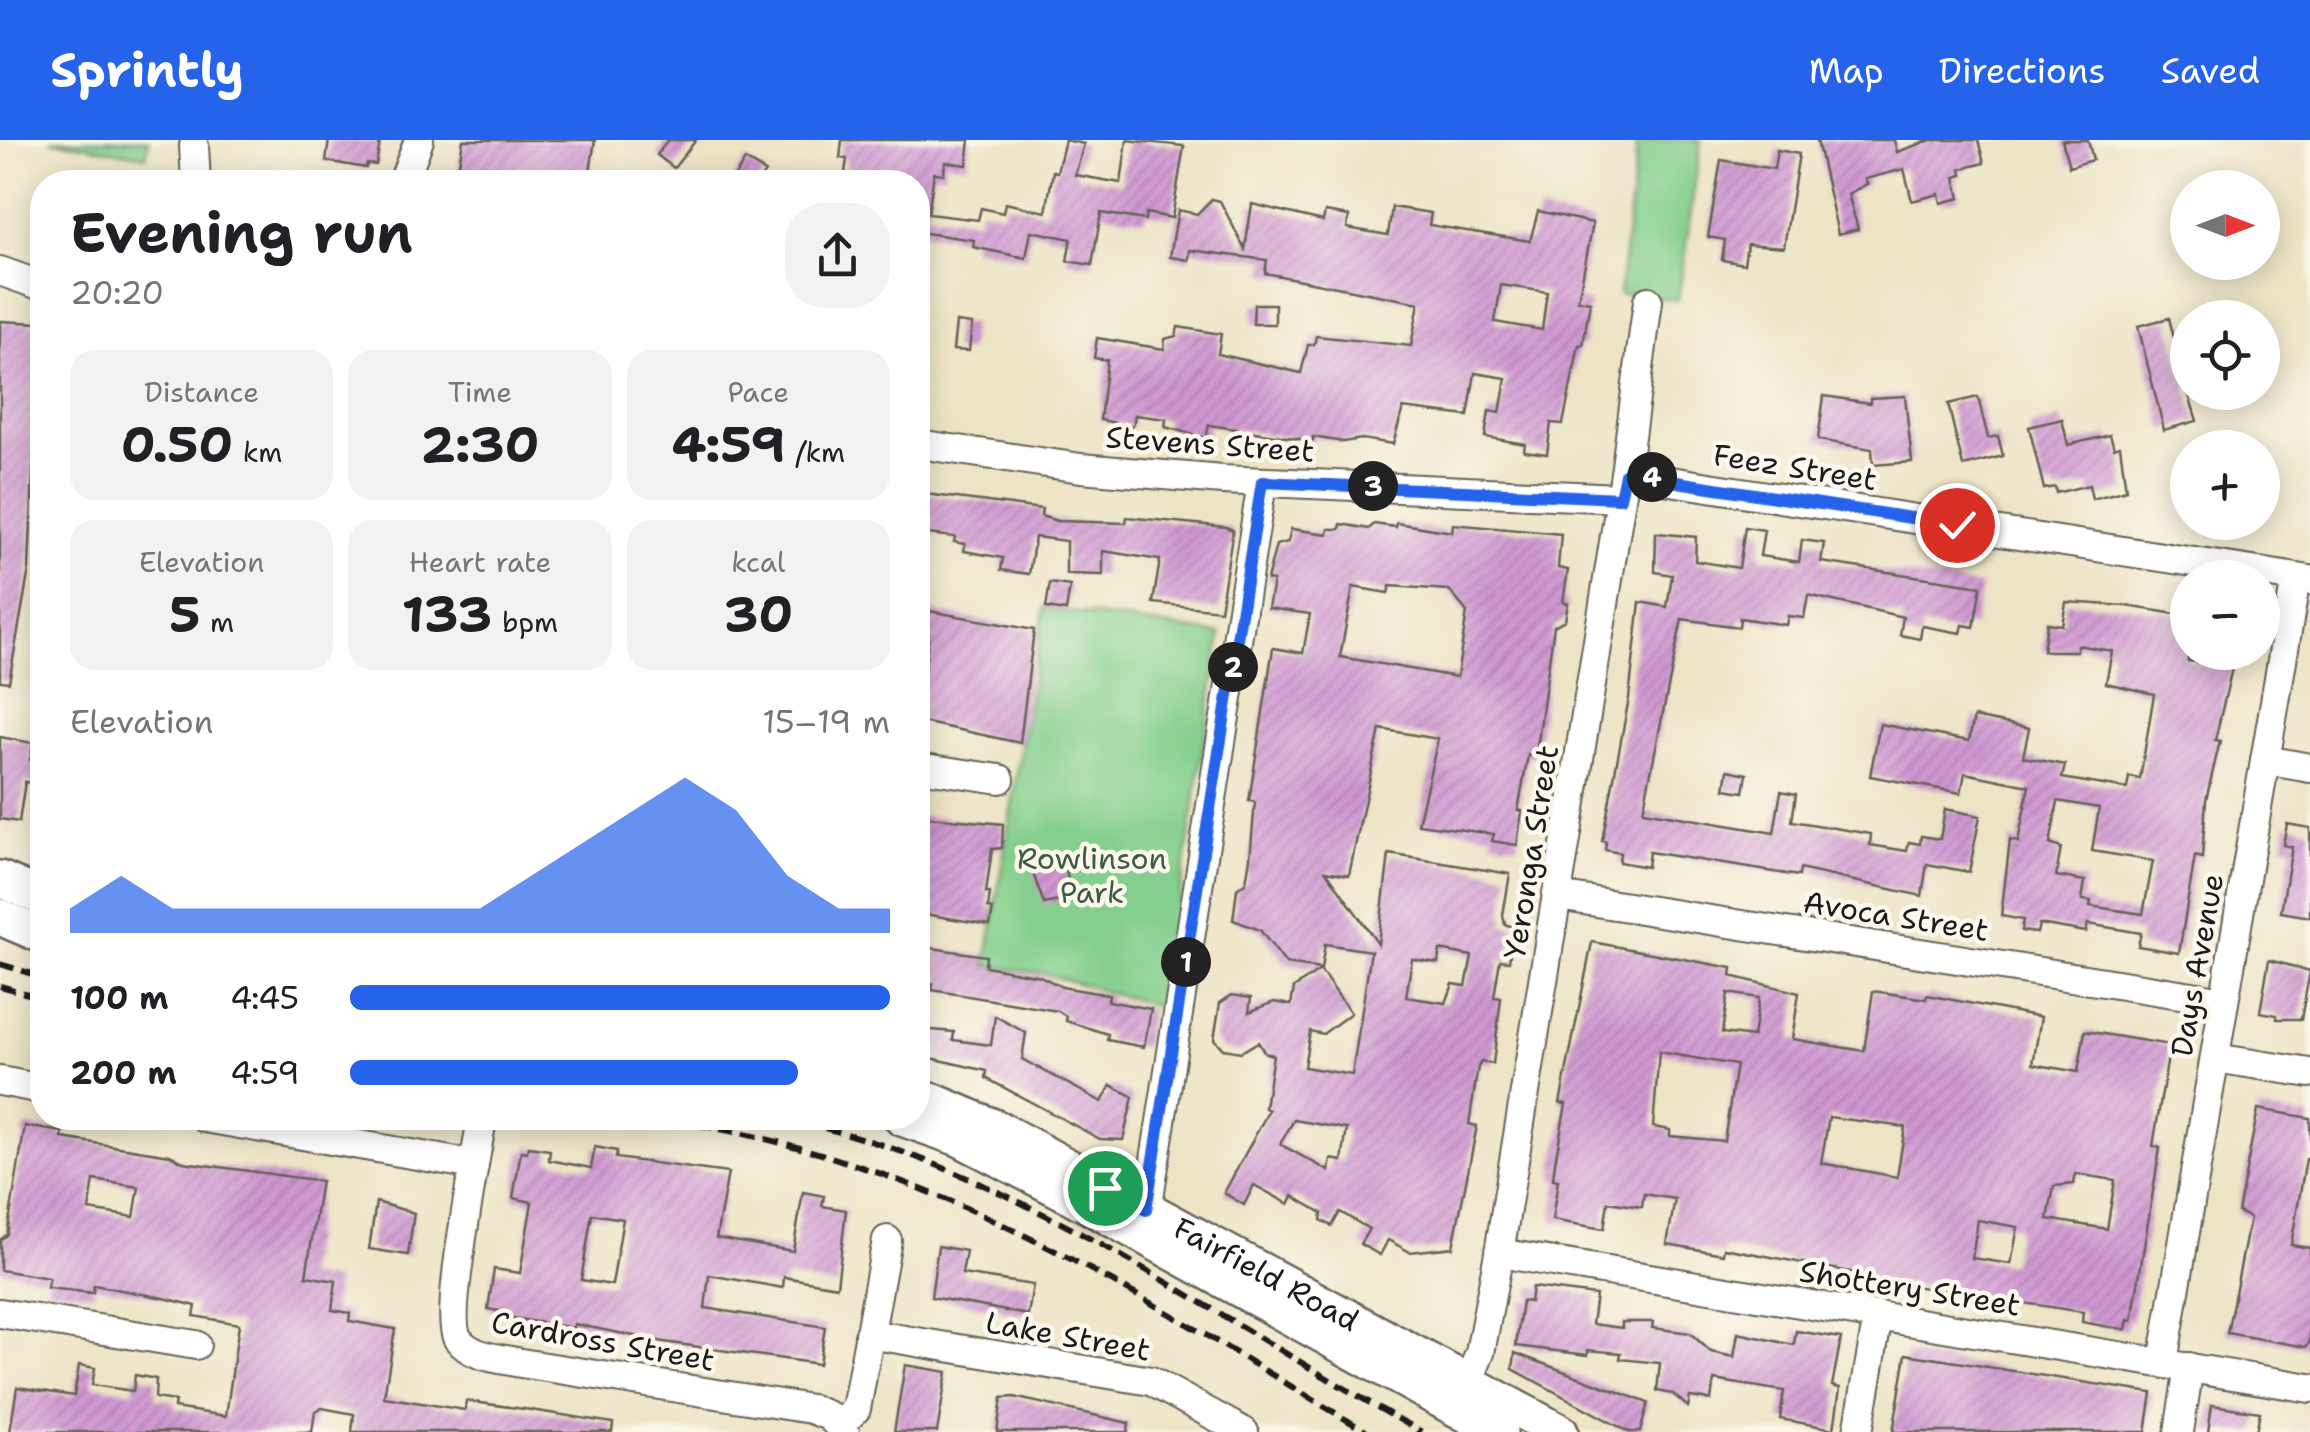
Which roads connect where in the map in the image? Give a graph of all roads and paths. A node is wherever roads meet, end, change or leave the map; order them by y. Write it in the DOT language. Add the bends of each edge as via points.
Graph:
graph roads {
  1 [pos="418,140"];
  2 [pos="194,146"];
  3 [pos="195,170"];
  4 [pos="407,170"];
  5 [pos="0,254"];
  6 [pos="30,264"];
  7 [pos="0,272"];
  8 [pos="30,282"];
  9 [pos="1648,301"];
  10 [pos="930,446"];
  11 [pos="1262,482"];
  12 [pos="1622,486"];
  13 [pos="2303,579"];
  14 [pos="2265,760"];
  15 [pos="2310,768"];
  16 [pos="930,769"];
  17 [pos="1000,779"];
  18 [pos="0,879"];
  19 [pos="30,892"];
  20 [pos="1558,896"];
  21 [pos="0,917"];
  22 [pos="30,930"];
  23 [pos="2224,1001"];
  24 [pos="2215,1058"];
  25 [pos="2310,1073"];
  26 [pos="0,1081"];
  27 [pos="30,1086"];
  28 [pos="930,1099"];
  29 [pos="930,1128"];
  30 [pos="274,1130"];
  31 [pos="480,1130"];
  32 [pos="474,1165"];
  33 [pos="1146,1210"];
  34 [pos="887,1240"];
  35 [pos="1498,1253"];
  36 [pos="0,1313"];
  37 [pos="1878,1316"];
  38 [pos="869,1334"];
  39 [pos="196,1345"];
  40 [pos="2176,1364"];
  41 [pos="2310,1388"];
  42 [pos="1463,1395"];
  43 [pos="1196,1404"];
  44 [pos="843,1428"];
  45 [pos="1192,1432"];
  46 [pos="1244,1432"];
  47 [pos="1498,1432"];
  48 [pos="1560,1432"];
  49 [pos="1858,1432"];
  50 [pos="2179,1432"];
  1 -- 4 [label="street"];
  2 -- 3 [label="street"];
  5 -- 6 [label="street"];
  7 -- 8 [label="street"];
  9 -- 12 [label="street, Yeronga Street"];
  10 -- 11 [label="street, Stevens Street" via="1081,468"];
  11 -- 12 [label="street, Stevens Street"];
  11 -- 33 [label="street"];
  12 -- 13 [label="street, Feez Street"];
  12 -- 20 [label="street, Yeronga Street"];
  13 -- 14 [label="street, Days Avenue"];
  14 -- 15 [label="street"];
  14 -- 23 [label="street, Days Avenue"];
  16 -- 17 [label="street"];
  18 -- 19 [label="main road"];
  20 -- 23 [label="street, Avoca Street"];
  20 -- 35 [label="street, Yeronga Street"];
  21 -- 22 [label="main road"];
  23 -- 24 [label="street, Days Avenue"];
  24 -- 25 [label="street"];
  24 -- 40 [label="street, Days Avenue"];
  26 -- 27 [label="street"];
  28 -- 33 [label="main road, Fairfield Road"];
  29 -- 42 [label="main road, Fairfield Road"];
  30 -- 32 [label="street"];
  31 -- 32 [label="street, Cardross Street"];
  32 -- 44 [label="street, Cardross Street" via="454,1330 474,1353 811,1409"];
  33 -- 42 [label="main road, Fairfield Road"];
  34 -- 38 [label="street"];
  35 -- 37 [label="street, Shottery Street"];
  35 -- 42 [label="street, Yeronga Street" via="1480,1353"];
  36 -- 39 [label="street"];
  37 -- 40 [label="street, Shottery Street"];
  37 -- 49 [label="street"];
  38 -- 43 [label="street, Lake Street" via="1151,1381"];
  38 -- 44 [label="street" via="856,1409"];
  40 -- 41 [label="street, Shottery Street"];
  40 -- 50 [label="street, Days Avenue"];
  42 -- 47 [label="main road, Fairfield Road"];
  42 -- 48 [label="main road, Fairfield Road"];
  43 -- 45 [label="street"];
  43 -- 46 [label="street, Lake Street"];
}
